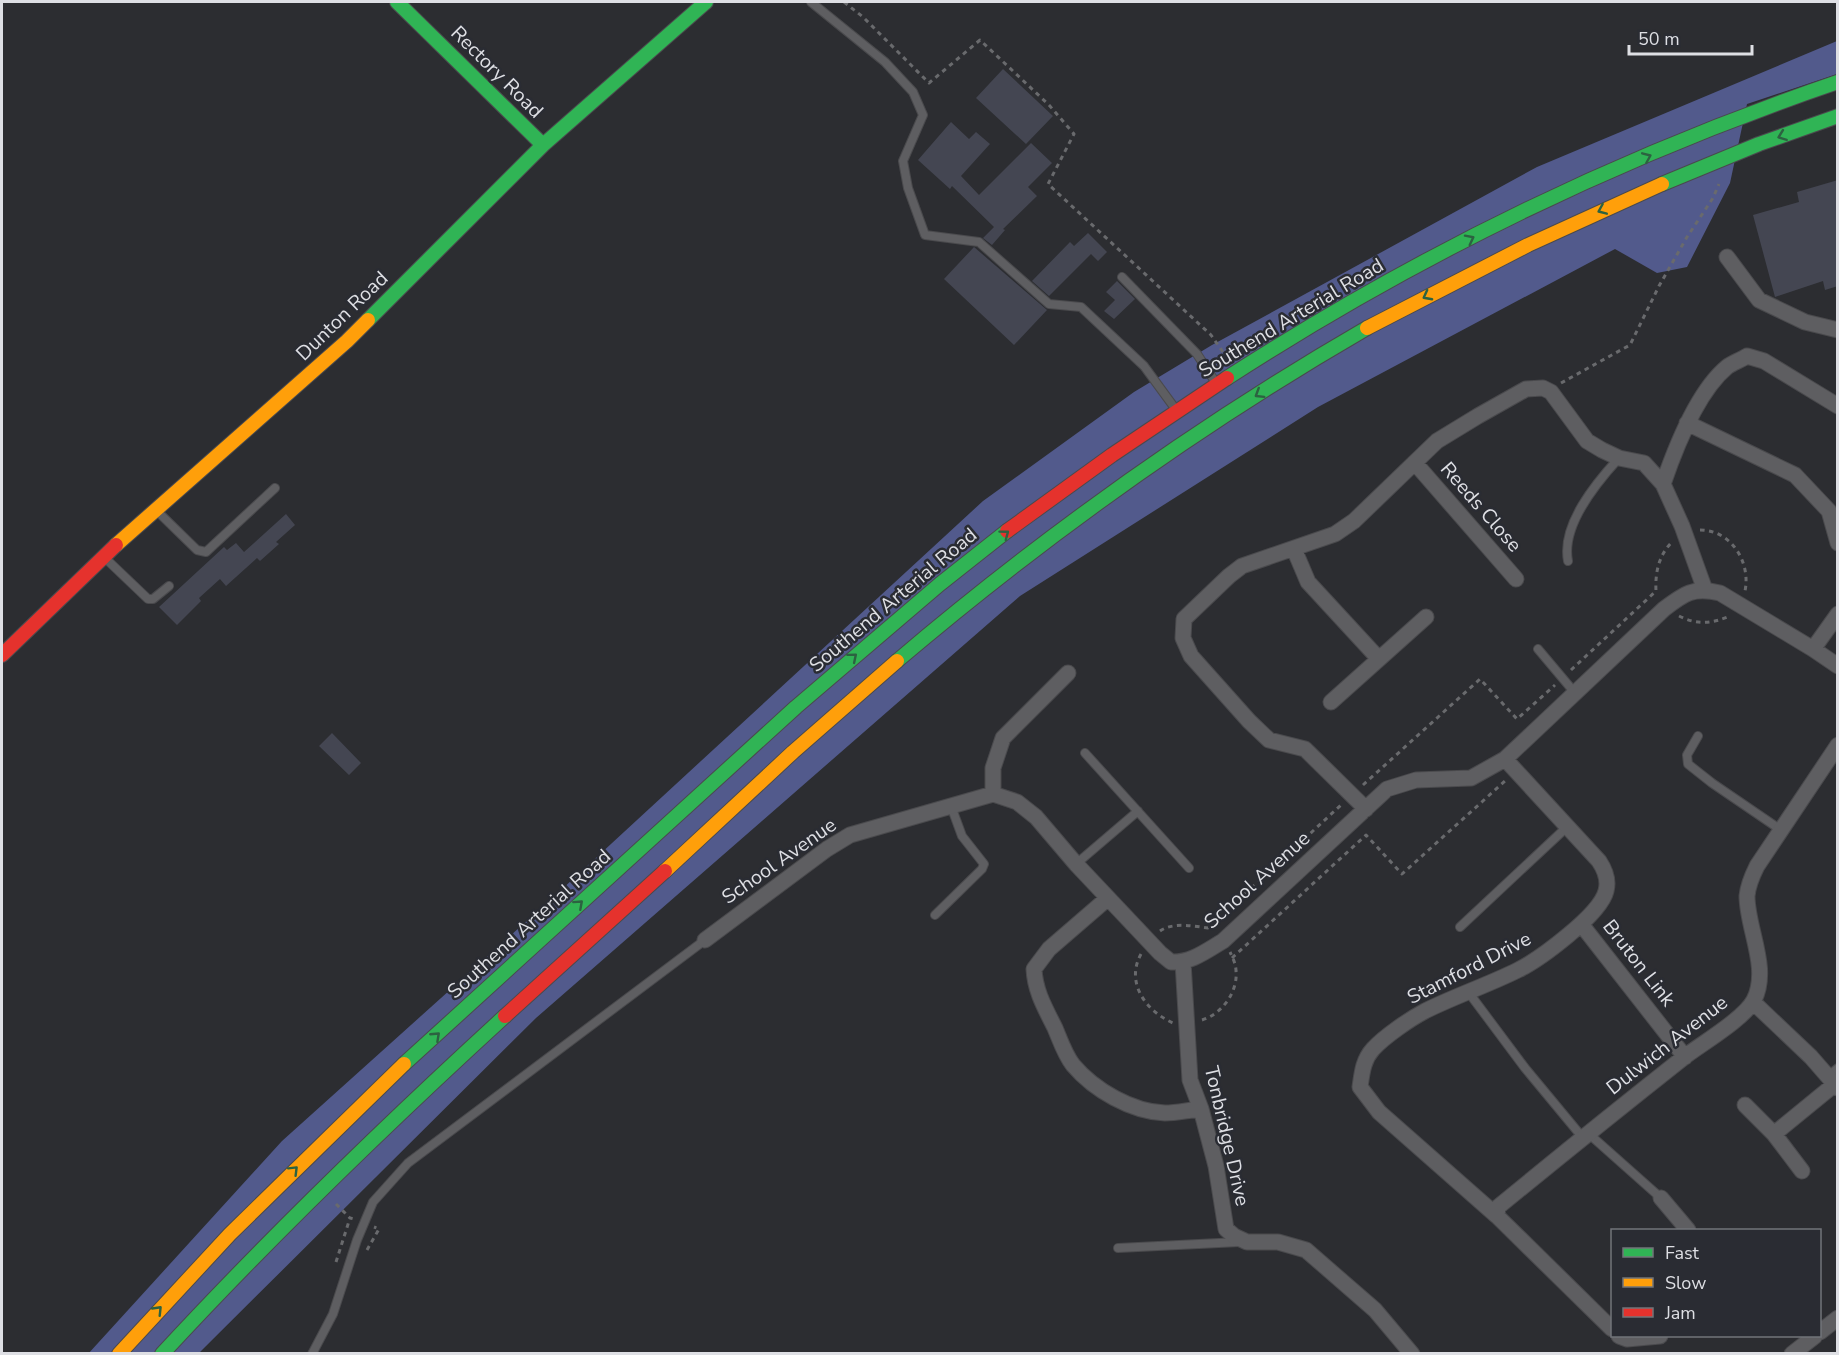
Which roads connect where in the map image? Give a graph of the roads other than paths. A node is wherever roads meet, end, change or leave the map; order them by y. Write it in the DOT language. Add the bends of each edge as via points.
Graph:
graph roads {
  1 [pos="397,2"];
  2 [pos="706,2"];
  3 [pos="812,2"];
  4 [pos="1838,82"];
  5 [pos="1838,116"];
  6 [pos="543,145"];
  7 [pos="1726,257"];
  8 [pos="1122,277"];
  9 [pos="1838,330"];
  10 [pos="1216,384"];
  11 [pos="1838,406"];
  12 [pos="1177,410"];
  13 [pos="1687,423"];
  14 [pos="1619,458"];
  15 [pos="1414,463"];
  16 [pos="1663,484"];
  17 [pos="275,488"];
  18 [pos="157,511"];
  19 [pos="1838,543"];
  20 [pos="1294,549"];
  21 [pos="103,556"];
  22 [pos="1568,561"];
  23 [pos="1516,579"];
  24 [pos="169,586"];
  25 [pos="1705,590"];
  26 [pos="1838,614"];
  27 [pos="1426,616"];
  28 [pos="1538,649"];
  29 [pos="1813,649"];
  30 [pos="2,655"];
  31 [pos="1379,659"];
  32 [pos="1838,666"];
  33 [pos="1068,673"];
  34 [pos="1575,693"];
  35 [pos="1330,702"];
  36 [pos="1698,736"];
  37 [pos="1838,745"];
  38 [pos="1085,753"];
  39 [pos="1505,759"];
  40 [pos="993,794"];
  41 [pos="951,806"];
  42 [pos="1366,809"];
  43 [pos="1138,811"];
  44 [pos="1568,826"];
  45 [pos="1781,830"];
  46 [pos="1076,864"];
  47 [pos="1189,868"];
  48 [pos="1108,898"];
  49 [pos="935,915"];
  50 [pos="1581,924"];
  51 [pos="1460,927"];
  52 [pos="705,940"];
  53 [pos="1183,962"];
  54 [pos="1469,993"];
  55 [pos="1753,1002"];
  56 [pos="1685,1057"];
  57 [pos="1834,1079"];
  58 [pos="1745,1105"];
  59 [pos="1201,1109"];
  60 [pos="1774,1134"];
  61 [pos="1586,1136"];
  62 [pos="1802,1171"];
  63 [pos="1662,1198"];
  64 [pos="1497,1216"];
  65 [pos="1687,1229"];
  66 [pos="1247,1242"];
  67 [pos="1118,1248"];
  68 [pos="1838,1318"];
  69 [pos="1611,1328"];
  70 [pos="1821,1331"];
  71 [pos="1651,1337"];
  72 [pos="1812,1337"];
  73 [pos="1624,1343"];
  74 [pos="119,1353"];
  75 [pos="162,1353"];
  76 [pos="312,1353"];
  77 [pos="1412,1353"];
  78 [pos="1792,1353"];
  1 -- 6 [label="main road, Rectory Road"];
  2 -- 6 [label="main road, Dunton Road"];
  3 -- 12 [label="lane" via="885,62 913,92 923,116 903,161 925,235 979,242 1049,304 1081,307 1144,366"];
  10 -- 4 [label="main road, Southend Arterial Road, one-way" via="1364,294 1576,187 1686,139"];
  5 -- 75 [label="main road, one-way" via="1696,169 1480,268 1292,373 1096,505 963,606 841,710 506,1014 321,1188"];
  6 -- 18 [label="main road, Dunton Road" via="347,341"];
  7 -- 9 [label="street" via="1759,300 1805,322"];
  8 -- 10 [label="lane" via="1197,354"];
  10 -- 12 [label="main road, Southend Arterial Road"];
  11 -- 13 [label="street" via="1764,361 1747,356 1727,367"];
  74 -- 12 [label="main road, Southend Arterial Road, one-way" via="313,1151 809,695 946,579 1076,480"];
  13 -- 16 [label="street"];
  13 -- 19 [label="street" via="1796,475 1829,511"];
  14 -- 15 [label="street" via="1587,441 1551,392 1543,388 1526,389 1515,395 1437,441"];
  14 -- 16 [label="street" via="1644,463"];
  14 -- 22 [label="lane" via="1596,483 1581,508 1569,535"];
  15 -- 20 [label="street" via="1354,521 1335,534"];
  15 -- 23 [label="street, Reeds Close"];
  16 -- 25 [label="street"];
  17 -- 18 [label="lane" via="206,552 196,550"];
  18 -- 21 [label="main road, Dunton Road"];
  20 -- 31 [label="street" via="1308,582"];
  20 -- 42 [label="street" via="1242,566 1229,576 1184,619 1183,638 1191,656 1269,740 1305,749"];
  21 -- 24 [label="lane" via="148,599"];
  21 -- 30 [label="main road, Dunton Road"];
  25 -- 29 [label="street" via="1720,593"];
  25 -- 34 [label="street, School Avenue" via="1685,594 1668,606"];
  26 -- 29 [label="street"];
  27 -- 31 [label="street"];
  28 -- 34 [label="lane"];
  29 -- 32 [label="street"];
  31 -- 35 [label="street"];
  33 -- 40 [label="street" via="1003,738 993,768"];
  34 -- 39 [label="street, School Avenue"];
  36 -- 45 [label="lane" via="1687,755 1688,764"];
  37 -- 45 [label="street, Dulwich Avenue"];
  38 -- 43 [label="lane"];
  39 -- 42 [label="street, School Avenue" via="1471,778 1416,780 1388,789"];
  39 -- 44 [label="street, Stamford Drive"];
  40 -- 41 [label="street, School Avenue"];
  40 -- 46 [label="street" via="1017,802 1036,817"];
  41 -- 49 [label="lane" via="962,836 984,864"];
  41 -- 52 [label="street, School Avenue" via="850,835"];
  42 -- 53 [label="street, School Avenue" via="1223,941"];
  43 -- 46 [label="lane"];
  43 -- 47 [label="lane"];
  44 -- 50 [label="street, Stamford Drive" via="1606,870 1606,891"];
  44 -- 51 [label="lane"];
  45 -- 55 [label="street, Dulwich Avenue" via="1756,866 1749,884 1747,898 1758,966 1758,988"];
  46 -- 48 [label="street"];
  48 -- 53 [label="street" via="1171,962"];
  48 -- 59 [label="street" via="1049,949 1034,969 1042,1002 1072,1064 1091,1083 1145,1111"];
  50 -- 54 [label="street, Stamford Drive" via="1536,960"];
  50 -- 56 [label="street, Bruton Link"];
  52 -- 76 [label="lane" via="408,1163 373,1202 333,1314"];
  53 -- 59 [label="street, Tonbridge Drive" via="1190,1080"];
  54 -- 61 [label="lane" via="1525,1068"];
  54 -- 64 [label="street, Stamford Drive" via="1424,1012 1373,1049 1362,1066 1360,1087 1379,1112"];
  55 -- 56 [label="street, Dulwich Avenue"];
  55 -- 57 [label="street"];
  56 -- 61 [label="street, Dulwich Avenue"];
  57 -- 60 [label="street"];
  58 -- 60 [label="street"];
  59 -- 66 [label="street, Tonbridge Drive" via="1226,1228"];
  60 -- 62 [label="street"];
  61 -- 63 [label="lane"];
  61 -- 64 [label="street, Dulwich Avenue" via="1498,1207"];
  63 -- 65 [label="street"];
  64 -- 69 [label="street, Stamford Drive"];
  66 -- 67 [label="lane"];
  66 -- 77 [label="street" via="1278,1242 1305,1250 1375,1310"];
  68 -- 70 [label="street"];
  71 -- 73 [label="street"];
  72 -- 78 [label="street"];
}
